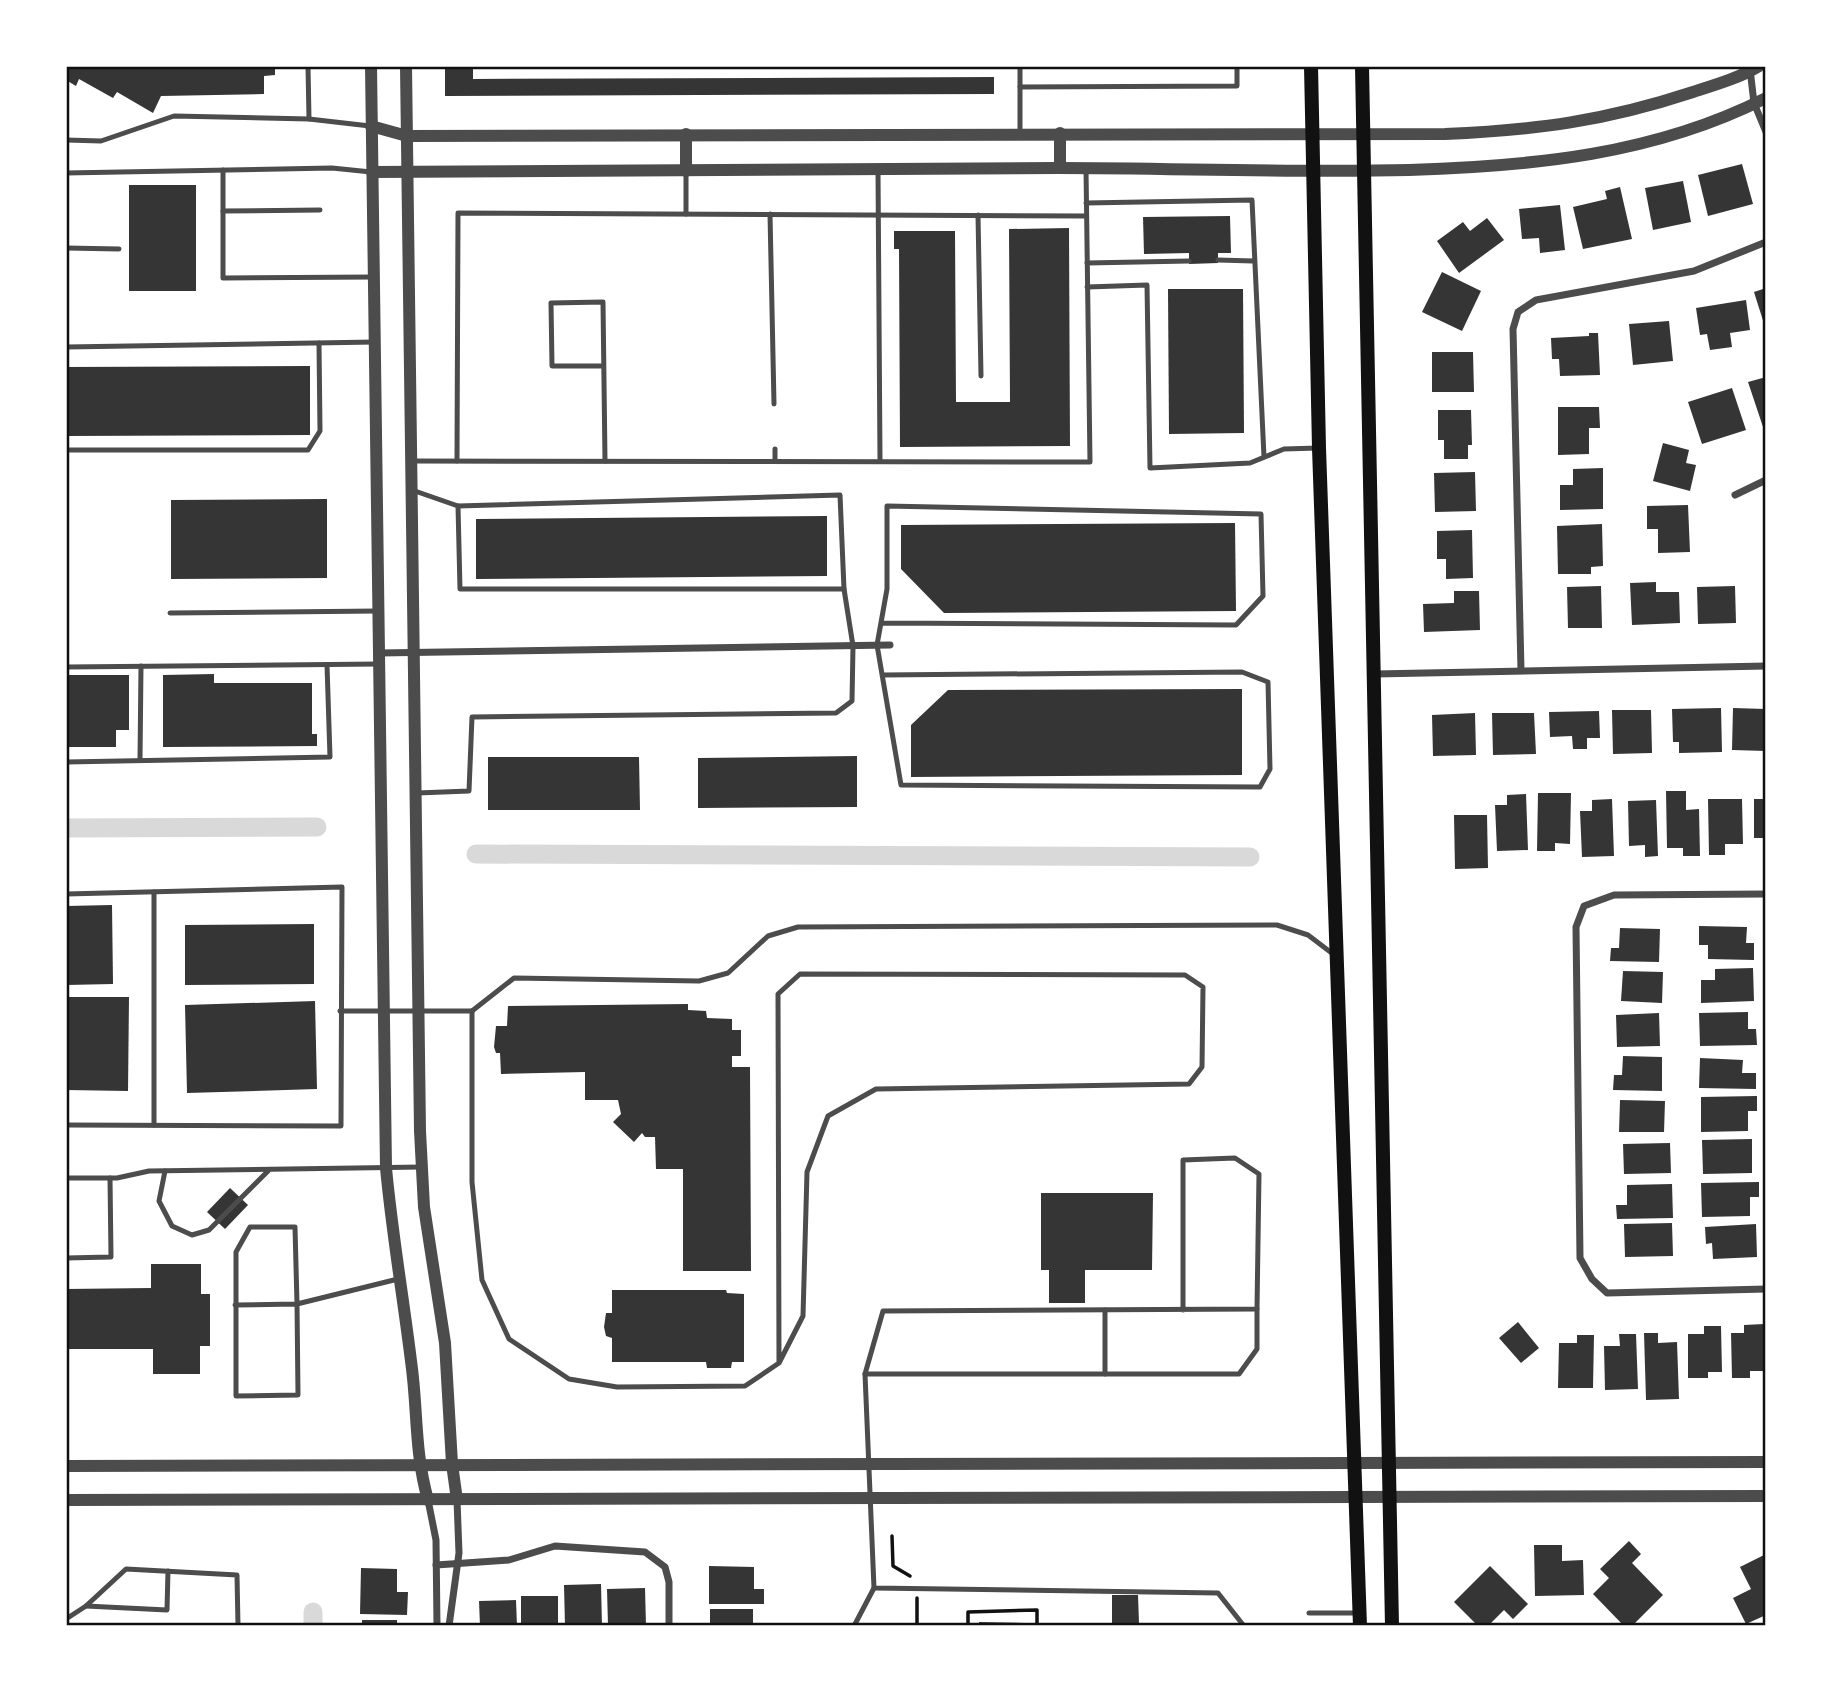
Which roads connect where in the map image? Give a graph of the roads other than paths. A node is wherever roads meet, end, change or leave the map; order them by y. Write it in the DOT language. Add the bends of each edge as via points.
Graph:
graph roads {
  1 [pos="308,66"];
  2 [pos="371,66"];
  3 [pos="406,66"];
  4 [pos="1020,66"];
  5 [pos="1237,66"];
  6 [pos="1311,66"];
  7 [pos="1362,66"];
  8 [pos="1753,68"];
  9 [pos="1020,87"];
  10 [pos="1760,100"];
  11 [pos="309,119"];
  12 [pos="371,126"];
  13 [pos="1312,132"];
  14 [pos="1363,132"];
  15 [pos="1766,132"];
  16 [pos="1020,133"];
  17 [pos="1060,133"];
  18 [pos="686,134"];
  19 [pos="407,136"];
  20 [pos="66,140"];
  21 [pos="1060,168"];
  22 [pos="878,169"];
  23 [pos="1086,169"];
  24 [pos="223,170"];
  25 [pos="686,170"];
  26 [pos="1363,171"];
  27 [pos="372,172"];
  28 [pos="408,172"];
  29 [pos="1311,172"];
  30 [pos="66,173"];
  31 [pos="1086,202"];
  32 [pos="320,210"];
  33 [pos="223,211"];
  34 [pos="686,214"];
  35 [pos="770,214"];
  36 [pos="879,215"];
  37 [pos="978,215"];
  38 [pos="1086,216"];
  39 [pos="1766,242"];
  40 [pos="66,248"];
  41 [pos="118,248"];
  42 [pos="1219,260"];
  43 [pos="1189,261"];
  44 [pos="1253,261"];
  45 [pos="1087,263"];
  46 [pos="374,277"];
  47 [pos="1087,287"];
  48 [pos="375,342"];
  49 [pos="319,343"];
  50 [pos="66,347"];
  51 [pos="603,366"];
  52 [pos="981,376"];
  53 [pos="774,404"];
  54 [pos="1319,448"];
  55 [pos="775,449"];
  56 [pos="66,450"];
  57 [pos="1265,457"];
  58 [pos="412,461"];
  59 [pos="457,461"];
  60 [pos="604,461"];
  61 [pos="775,461"];
  62 [pos="880,461"];
  63 [pos="1766,480"];
  64 [pos="412,490"];
  65 [pos="1735,495"];
  66 [pos="458,506"];
  67 [pos="844,589"];
  68 [pos="377,611"];
  69 [pos="170,613"];
  70 [pos="883,623"];
  71 [pos="877,645"];
  72 [pos="890,645"];
  73 [pos="853,646"];
  74 [pos="415,652"];
  75 [pos="379,658"];
  76 [pos="327,665"];
  77 [pos="141,666"];
  78 [pos="1766,666"];
  79 [pos="66,667"];
  80 [pos="1521,670"];
  81 [pos="1375,674"];
  82 [pos="882,675"];
  83 [pos="140,760"];
  84 [pos="66,762"];
  85 [pos="416,793"];
  86 [pos="154,892"];
  87 [pos="66,894"];
  88 [pos="1766,894"];
  89 [pos="1337,957"];
  90 [pos="383,1010"];
  91 [pos="420,1010"];
  92 [pos="341,1011"];
  93 [pos="472,1011"];
  94 [pos="66,1125"];
  95 [pos="154,1125"];
  96 [pos="386,1167"];
  97 [pos="422,1167"];
  98 [pos="269,1170"];
  99 [pos="165,1171"];
  100 [pos="66,1178"];
  101 [pos="110,1178"];
  102 [pos="66,1258"];
  103 [pos="398,1279"];
  104 [pos="1766,1289"];
  105 [pos="297,1304"];
  106 [pos="235,1305"];
  107 [pos="1257,1309"];
  108 [pos="1105,1310"];
  109 [pos="1183,1310"];
  110 [pos="779,1363"];
  111 [pos="865,1374"];
  112 [pos="1105,1374"];
  113 [pos="1766,1462"];
  114 [pos="418,1464"];
  115 [pos="452,1464"];
  116 [pos="1356,1464"];
  117 [pos="1389,1464"];
  118 [pos="867,1465"];
  119 [pos="66,1466"];
  120 [pos="1766,1496"];
  121 [pos="869,1497"];
  122 [pos="1358,1497"];
  123 [pos="1390,1497"];
  124 [pos="66,1500"];
  125 [pos="428,1500"];
  126 [pos="457,1500"];
  127 [pos="436,1565"];
  128 [pos="458,1565"];
  129 [pos="168,1572"];
  130 [pos="874,1588"];
  131 [pos="86,1606"];
  132 [pos="1309,1614"];
  133 [pos="66,1619"];
  134 [pos="1360,1619"];
  135 [pos="238,1626"];
  136 [pos="438,1626"];
  137 [pos="449,1626"];
  138 [pos="669,1626"];
  139 [pos="854,1626"];
  140 [pos="1244,1626"];
  141 [pos="1392,1626"];
  1 -- 11 [label="lane"];
  2 -- 12 [label="street"];
  3 -- 19 [label="street"];
  4 -- 9 [label="lane"];
  5 -- 9 [label="lane" via="1237,86"];
  6 -- 13 [label="main road"];
  7 -- 14 [label="main road"];
  8 -- 10 [label="street"];
  8 -- 14 [label="street" via="1651,106 1564,126 1445,134"];
  9 -- 16 [label="lane"];
  10 -- 15 [label="street"];
  10 -- 26 [label="street" via="1642,145 1581,158"];
  11 -- 12 [label="lane"];
  11 -- 20 [label="lane" via="174,116 102,141"];
  12 -- 19 [label="street"];
  12 -- 27 [label="street"];
  13 -- 14 [label="street"];
  13 -- 17 [label="street"];
  13 -- 29 [label="main road"];
  14 -- 26 [label="main road"];
  16 -- 17 [label="street"];
  16 -- 18 [label="street"];
  17 -- 21 [label="street"];
  18 -- 19 [label="street"];
  18 -- 25 [label="street"];
  19 -- 28 [label="street"];
  21 -- 22 [label="street"];
  21 -- 23 [label="street"];
  22 -- 25 [label="street"];
  22 -- 36 [label="lane"];
  23 -- 29 [label="street"];
  23 -- 31 [label="lane"];
  24 -- 27 [label="lane"];
  24 -- 30 [label="lane"];
  24 -- 33 [label="lane"];
  25 -- 28 [label="street"];
  25 -- 34 [label="lane"];
  26 -- 29 [label="street"];
  26 -- 81 [label="main road"];
  27 -- 28 [label="street"];
  27 -- 46 [label="street"];
  28 -- 58 [label="street"];
  29 -- 54 [label="main road"];
  31 -- 38 [label="lane"];
  31 -- 44 [label="lane" via="1252,200"];
  32 -- 33 [label="lane"];
  33 -- 46 [label="lane" via="223,278"];
  34 -- 35 [label="lane"];
  34 -- 59 [label="lane" via="458,214"];
  35 -- 36 [label="lane"];
  35 -- 53 [label="lane"];
  36 -- 37 [label="lane"];
  36 -- 62 [label="lane"];
  37 -- 38 [label="lane"];
  37 -- 52 [label="lane"];
  38 -- 45 [label="lane"];
  39 -- 80 [label="street" via="1694,271 1536,300 1518,312 1513,329"];
  40 -- 41 [label="lane"];
  42 -- 44 [label="lane"];
  43 -- 45 [label="lane"];
  44 -- 57 [label="lane"];
  45 -- 47 [label="lane"];
  46 -- 48 [label="street"];
  47 -- 57 [label="lane" via="1147,285 1150,468 1250,463"];
  47 -- 62 [label="lane" via="1090,462"];
  48 -- 49 [label="lane"];
  48 -- 68 [label="street"];
  49 -- 50 [label="lane"];
  49 -- 56 [label="lane" via="320,431 308,450"];
  51 -- 51 [label="lane" via="603,302 551,303 552,366"];
  51 -- 60 [label="lane"];
  54 -- 57 [label="lane" via="1284,449"];
  54 -- 89 [label="main road"];
  55 -- 61 [label="lane"];
  58 -- 59 [label="lane"];
  58 -- 64 [label="street"];
  59 -- 60 [label="lane"];
  60 -- 61 [label="lane"];
  61 -- 62 [label="lane"];
  63 -- 65 [label="street"];
  64 -- 66 [label="lane"];
  64 -- 74 [label="street"];
  66 -- 67 [label="lane" via="460,589"];
  66 -- 67 [label="lane" via="840,495"];
  67 -- 73 [label="lane"];
  68 -- 69 [label="lane"];
  68 -- 75 [label="street"];
  70 -- 70 [label="lane" via="887,506 1261,513 1263,596 1236,625"];
  70 -- 71 [label="lane"];
  71 -- 72 [label="street"];
  71 -- 73 [label="street"];
  71 -- 82 [label="lane"];
  73 -- 74 [label="street"];
  73 -- 85 [label="lane" via="852,701 836,713 471,717 469,791"];
  74 -- 75 [label="street"];
  74 -- 85 [label="street"];
  75 -- 76 [label="lane"];
  75 -- 90 [label="street"];
  76 -- 77 [label="lane"];
  76 -- 83 [label="lane" via="330,757"];
  77 -- 79 [label="lane"];
  77 -- 83 [label="lane"];
  78 -- 80 [label="street"];
  80 -- 81 [label="street"];
  81 -- 117 [label="main road"];
  82 -- 82 [label="lane" via="901,785 1260,787 1269,769 1268,682 1242,672"];
  83 -- 84 [label="lane"];
  85 -- 91 [label="street"];
  86 -- 87 [label="lane"];
  86 -- 92 [label="lane" via="342,887"];
  86 -- 95 [label="lane"];
  88 -- 104 [label="street" via="1614,895 1584,906 1576,928 1580,1258 1607,1293"];
  89 -- 93 [label="lane" via="1308,934 1277,925 798,928 768,936 728,973 709,978 514,978"];
  89 -- 116 [label="main road"];
  90 -- 91 [label="lane"];
  90 -- 92 [label="lane"];
  90 -- 96 [label="street"];
  91 -- 93 [label="lane"];
  91 -- 97 [label="street"];
  92 -- 95 [label="lane" via="341,1126"];
  93 -- 110 [label="lane" via="472,1181 482,1280 509,1339 569,1379 617,1387 745,1386"];
  94 -- 95 [label="lane"];
  96 -- 97 [label="lane"];
  96 -- 98 [label="lane"];
  96 -- 103 [label="street"];
  97 -- 115 [label="street" via="445,1343"];
  98 -- 99 [label="lane"];
  98 -- 99 [label="lane" via="209,1230 192,1235 172,1226 159,1201"];
  99 -- 101 [label="lane"];
  100 -- 101 [label="lane"];
  101 -- 102 [label="lane" via="111,1257"];
  103 -- 105 [label="lane"];
  103 -- 114 [label="street" via="411,1363"];
  105 -- 106 [label="lane"];
  105 -- 106 [label="lane" via="295,1227 250,1227 236,1252"];
  105 -- 106 [label="lane" via="298,1395 236,1396"];
  107 -- 109 [label="lane"];
  107 -- 109 [label="lane" via="1259,1174 1235,1158 1182,1160"];
  107 -- 112 [label="lane" via="1257,1349 1239,1374"];
  108 -- 109 [label="lane"];
  108 -- 111 [label="lane" via="883,1311"];
  108 -- 112 [label="lane"];
  110 -- 110 [label="lane" via="803,1315 807,1172 828,1116 876,1089 1189,1084 1202,1067 1203,988 1185,975 800,974 778,994"];
  111 -- 112 [label="lane"];
  111 -- 118 [label="lane"];
  113 -- 117 [label="street"];
  114 -- 115 [label="street"];
  114 -- 119 [label="street"];
  114 -- 125 [label="street"];
  115 -- 118 [label="street"];
  115 -- 126 [label="street"];
  116 -- 117 [label="street"];
  116 -- 118 [label="street"];
  116 -- 122 [label="main road"];
  117 -- 123 [label="main road"];
  118 -- 121 [label="lane"];
  120 -- 123 [label="street"];
  121 -- 122 [label="street"];
  121 -- 126 [label="street"];
  121 -- 130 [label="lane"];
  122 -- 123 [label="street"];
  122 -- 134 [label="main road"];
  123 -- 141 [label="main road"];
  124 -- 125 [label="street"];
  125 -- 126 [label="street"];
  125 -- 127 [label="street"];
  126 -- 128 [label="street"];
  127 -- 128 [label="street"];
  127 -- 136 [label="street"];
  128 -- 137 [label="street"];
  128 -- 138 [label="street" via="509,1560 555,1546 627,1548 657,1558 665,1567"];
  129 -- 131 [label="lane" via="126,1569"];
  129 -- 131 [label="lane" via="167,1610"];
  129 -- 135 [label="lane" via="237,1575"];
  130 -- 139 [label="lane"];
  130 -- 140 [label="lane" via="1218,1593"];
  131 -- 133 [label="lane"];
  132 -- 134 [label="lane"];
}
